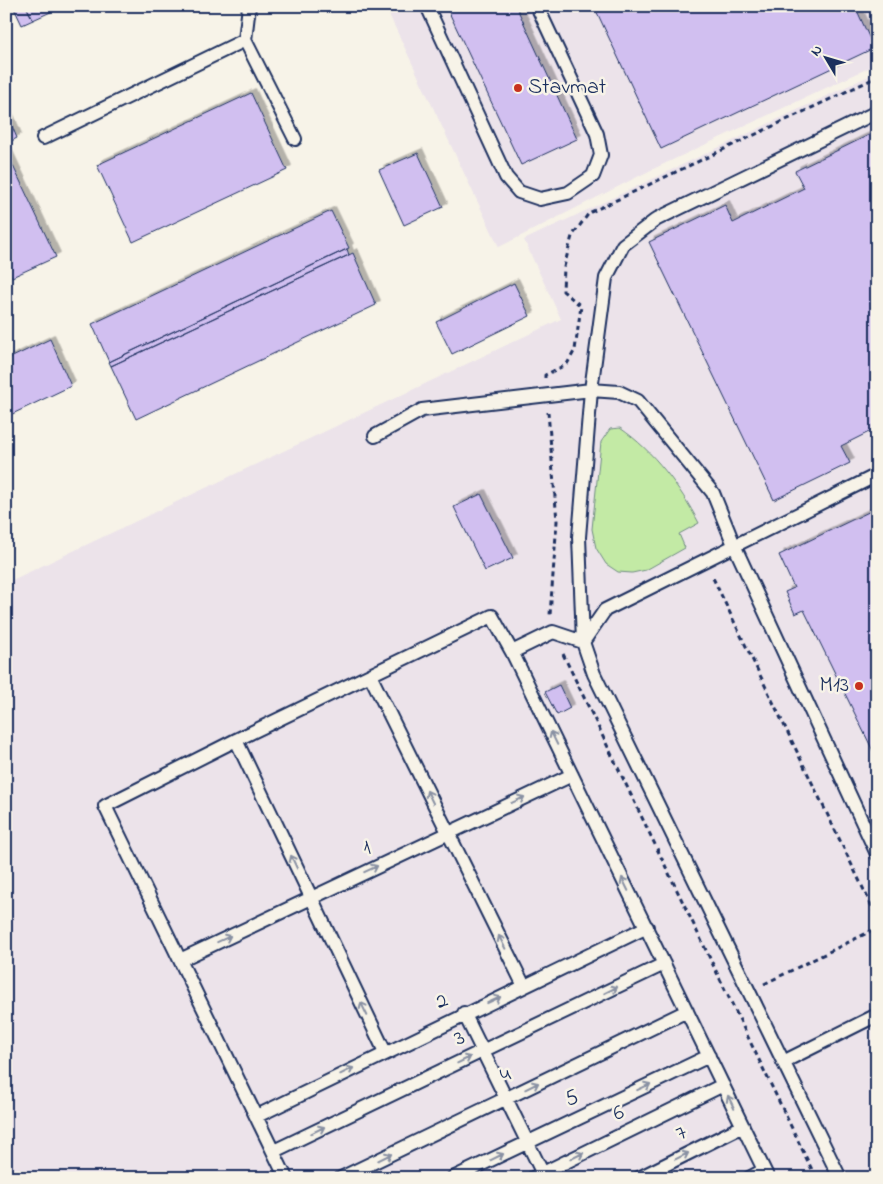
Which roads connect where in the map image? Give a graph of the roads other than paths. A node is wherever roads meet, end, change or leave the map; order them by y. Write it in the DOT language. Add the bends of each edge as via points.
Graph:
graph roads {
  1 [pos="250,6"];
  2 [pos="427,6"];
  3 [pos="537,6"];
  4 [pos="245,40"];
  5 [pos="877,112"];
  6 [pos="43,138"];
  7 [pos="295,139"];
  8 [pos="591,390"];
  9 [pos="375,436"];
  10 [pos="877,475"];
  11 [pos="734,545"];
  12 [pos="582,642"];
  13 [pos="512,652"];
  14 [pos="370,675"];
  15 [pos="236,740"];
  16 [pos="572,775"];
  17 [pos="448,833"];
  18 [pos="877,854"];
  19 [pos="311,898"];
  20 [pos="647,927"];
  21 [pos="180,960"];
  22 [pos="664,964"];
  23 [pos="524,986"];
  24 [pos="687,1011"];
  25 [pos="464,1014"];
  26 [pos="877,1015"];
  27 [pos="482,1051"];
  28 [pos="385,1052"];
  29 [pos="709,1056"];
  30 [pos="783,1062"];
  31 [pos="723,1085"];
  32 [pos="506,1099"];
  33 [pos="257,1116"];
  34 [pos="743,1126"];
  35 [pos="527,1142"];
  36 [pos="274,1151"];
  37 [pos="766,1174"];
  38 [pos="540,1176"];
  39 [pos="286,1178"];
  40 [pos="341,1178"];
  41 [pos="453,1178"];
  42 [pos="639,1178"];
  43 [pos="749,1178"];
  44 [pos="840,1178"];
  1 -- 4 [label="lane"];
  2 -- 3 [label="lane" via="506,177 519,192 540,199 568,193 593,176 602,155 597,134"];
  4 -- 6 [label="lane"];
  4 -- 7 [label="lane"];
  5 -- 8 [label="lane" via="657,219 623,245 606,278"];
  8 -- 9 [label="lane" via="422,410"];
  8 -- 11 [label="lane" via="618,392 638,401 713,492"];
  8 -- 12 [label="lane" via="579,537"];
  10 -- 11 [label="lane"];
  11 -- 12 [label="lane" via="605,610"];
  11 -- 18 [label="lane"];
  12 -- 13 [label="lane" via="553,632"];
  12 -- 30 [label="lane" via="594,674"];
  13 -- 14 [label="lane" via="492,616"];
  16 -- 13 [label="lane, one-way"];
  14 -- 15 [label="lane"];
  17 -- 14 [label="lane, one-way"];
  19 -- 15 [label="lane, one-way"];
  15 -- 21 [label="lane" via="105,806"];
  17 -- 16 [label="lane, 1, one-way"];
  20 -- 16 [label="lane, one-way"];
  19 -- 17 [label="lane, 1, one-way"];
  23 -- 17 [label="lane, one-way"];
  21 -- 19 [label="lane, 1, one-way"];
  28 -- 19 [label="lane, one-way"];
  20 -- 22 [label="lane"];
  20 -- 23 [label="lane, 2"];
  21 -- 33 [label="lane"];
  22 -- 24 [label="lane"];
  27 -- 22 [label="lane, 3, one-way"];
  25 -- 23 [label="lane, 2, one-way"];
  24 -- 29 [label="lane"];
  32 -- 24 [label="lane, 4, one-way"];
  25 -- 27 [label="lane"];
  25 -- 28 [label="lane, 2"];
  26 -- 30 [label="lane"];
  27 -- 32 [label="lane"];
  36 -- 27 [label="lane, 3, one-way"];
  33 -- 28 [label="lane, 2, one-way"];
  29 -- 31 [label="lane"];
  35 -- 29 [label="lane, 5, one-way"];
  30 -- 44 [label="lane"];
  34 -- 31 [label="lane, one-way"];
  38 -- 31 [label="lane, 6, one-way"];
  32 -- 35 [label="lane"];
  40 -- 32 [label="lane, 4, one-way"];
  33 -- 36 [label="lane"];
  34 -- 37 [label="lane"];
  42 -- 34 [label="lane, 7, one-way"];
  35 -- 38 [label="lane"];
  41 -- 35 [label="lane, 5, one-way"];
  36 -- 39 [label="lane"];
  37 -- 43 [label="lane"];
}
